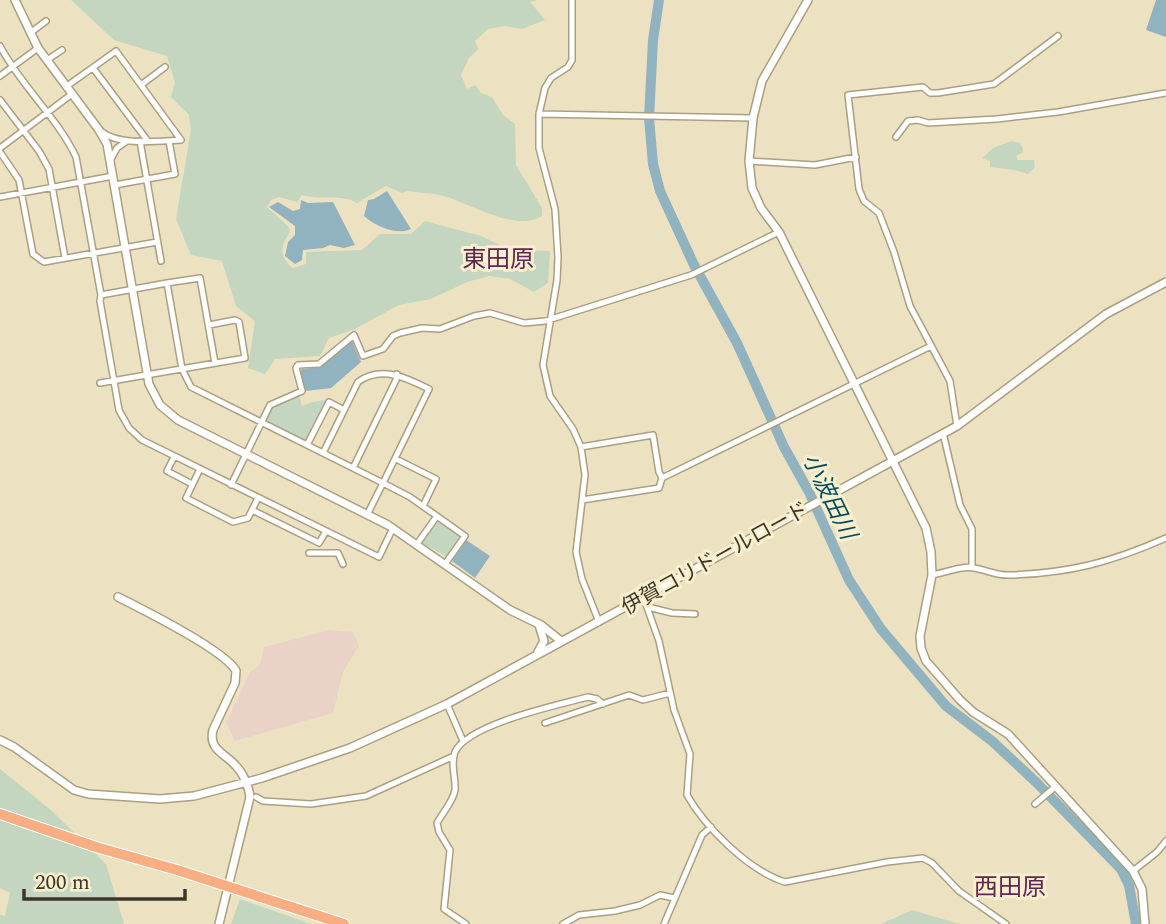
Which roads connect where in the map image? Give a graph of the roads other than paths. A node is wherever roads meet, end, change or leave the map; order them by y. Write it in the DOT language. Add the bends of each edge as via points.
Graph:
graph roads {
  1 [pos="15,0"];
  2 [pos="572,0"];
  3 [pos="808,0"];
  4 [pos="46,21"];
  5 [pos="30,33"];
  6 [pos="1058,36"];
  7 [pos="0,46"];
  8 [pos="37,48"];
  9 [pos="62,50"];
  10 [pos="47,60"];
  11 [pos="12,67"];
  12 [pos="164,67"];
  13 [pos="93,68"];
  14 [pos="0,76"];
  15 [pos="141,85"];
  16 [pos="67,86"];
  17 [pos="1166,93"];
  18 [pos="72,94"];
  19 [pos="0,100"];
  20 [pos="47,113"];
  21 [pos="539,114"];
  22 [pos="753,118"];
  23 [pos="99,130"];
  24 [pos="23,131"];
  25 [pos="896,137"];
  26 [pos="127,141"];
  27 [pos="143,141"];
  28 [pos="169,141"];
  29 [pos="0,150"];
  30 [pos="856,156"];
  31 [pos="111,161"];
  32 [pos="749,161"];
  33 [pos="146,180"];
  34 [pos="114,181"];
  35 [pos="82,182"];
  36 [pos="53,187"];
  37 [pos="23,193"];
  38 [pos="0,197"];
  39 [pos="779,232"];
  40 [pos="157,242"];
  41 [pos="126,248"];
  42 [pos="94,253"];
  43 [pos="65,258"];
  44 [pos="162,261"];
  45 [pos="1166,282"];
  46 [pos="167,284"];
  47 [pos="133,289"];
  48 [pos="101,295"];
  49 [pos="550,319"];
  50 [pos="209,325"];
  51 [pos="931,346"];
  52 [pos="215,363"];
  53 [pos="182,369"];
  54 [pos="397,374"];
  55 [pos="147,375"];
  56 [pos="114,381"];
  57 [pos="100,383"];
  58 [pos="855,383"];
  59 [pos="344,410"];
  60 [pos="262,423"];
  61 [pos="957,426"];
  62 [pos="943,433"];
  63 [pos="307,445"];
  64 [pos="581,447"];
  65 [pos="323,453"];
  66 [pos="246,454"];
  67 [pos="174,457"];
  68 [pos="396,458"];
  69 [pos="892,460"];
  70 [pos="353,468"];
  71 [pos="200,469"];
  72 [pos="662,478"];
  73 [pos="383,483"];
  74 [pos="192,484"];
  75 [pos="231,485"];
  76 [pos="257,498"];
  77 [pos="582,500"];
  78 [pos="423,506"];
  79 [pos="252,510"];
  80 [pos="368,513"];
  81 [pos="437,516"];
  82 [pos="393,528"];
  83 [pos="326,531"];
  84 [pos="1166,538"];
  85 [pos="319,543"];
  86 [pos="417,544"];
  87 [pos="343,564"];
  88 [pos="445,564"];
  89 [pos="972,567"];
  90 [pos="932,575"];
  91 [pos="643,596"];
  92 [pos="118,597"];
  93 [pos="648,607"];
  94 [pos="695,614"];
  95 [pos="599,622"];
  96 [pos="537,623"];
  97 [pos="561,641"];
  98 [pos="536,655"];
  99 [pos="670,693"];
  100 [pos="447,704"];
  101 [pos="603,704"];
  102 [pos="545,723"];
  103 [pos="0,740"];
  104 [pos="463,741"];
  105 [pos="454,756"];
  106 [pos="245,782"];
  107 [pos="1053,788"];
  108 [pos="256,797"];
  109 [pos="1035,804"];
  110 [pos="0,814"];
  111 [pos="711,827"];
  112 [pos="1166,841"];
  113 [pos="1157,852"];
  114 [pos="1166,853"];
  115 [pos="1133,871"];
  116 [pos="230,886"];
  117 [pos="674,898"];
  118 [pos="219,924"];
  119 [pos="344,924"];
  120 [pos="466,924"];
  121 [pos="563,924"];
  122 [pos="664,924"];
  123 [pos="1006,924"];
  124 [pos="1145,924"];
  1 -- 5 [label="street"];
  2 -- 21 [label="street" via="572,60 551,78"];
  3 -- 22 [label="street" via="762,81"];
  4 -- 5 [label="street"];
  5 -- 8 [label="street"];
  6 -- 30 [label="street" via="994,84 938,93 923,87 848,95"];
  7 -- 11 [label="street"];
  8 -- 10 [label="street"];
  8 -- 11 [label="street"];
  9 -- 10 [label="street"];
  10 -- 16 [label="street"];
  11 -- 14 [label="street"];
  11 -- 20 [label="street"];
  12 -- 15 [label="street"];
  13 -- 15 [label="street" via="116,51"];
  13 -- 16 [label="street"];
  13 -- 27 [label="street"];
  15 -- 28 [label="street" via="180,141"];
  16 -- 18 [label="street"];
  17 -- 25 [label="street" via="997,119 908,121"];
  18 -- 20 [label="street"];
  18 -- 23 [label="street"];
  19 -- 24 [label="street"];
  20 -- 24 [label="street"];
  20 -- 35 [label="street" via="71,148"];
  21 -- 22 [label="street"];
  21 -- 49 [label="street" via="540,155 557,236 557,280"];
  22 -- 32 [label="street"];
  23 -- 26 [label="street" via="112,139"];
  23 -- 31 [label="street"];
  24 -- 29 [label="street"];
  24 -- 36 [label="street" via="43,158"];
  26 -- 27 [label="street"];
  26 -- 31 [label="street"];
  27 -- 28 [label="street"];
  27 -- 33 [label="street"];
  28 -- 33 [label="street" via="175,174"];
  29 -- 37 [label="street"];
  30 -- 32 [label="street" via="815,165"];
  30 -- 51 [label="street" via="859,189 878,214 907,299"];
  31 -- 34 [label="street"];
  32 -- 39 [label="street" via="752,188"];
  33 -- 34 [label="street"];
  33 -- 40 [label="street"];
  34 -- 35 [label="street"];
  34 -- 41 [label="street"];
  35 -- 36 [label="street"];
  35 -- 42 [label="street"];
  36 -- 37 [label="street"];
  36 -- 43 [label="street"];
  37 -- 38 [label="street"];
  37 -- 43 [label="street" via="33,254 44,262"];
  39 -- 49 [label="street" via="691,275"];
  39 -- 58 [label="street"];
  40 -- 41 [label="street"];
  40 -- 44 [label="street"];
  41 -- 42 [label="street"];
  41 -- 47 [label="street"];
  42 -- 43 [label="street"];
  42 -- 48 [label="street"];
  45 -- 61 [label="street, 伊賀コリドールロード" via="1106,314"];
  46 -- 47 [label="street"];
  46 -- 50 [label="street" via="201,278"];
  46 -- 53 [label="street"];
  47 -- 48 [label="street"];
  47 -- 55 [label="street"];
  48 -- 56 [label="street"];
  49 -- 60 [label="street" via="527,323 493,313 468,317 443,328 400,333 383,349 363,355 354,335 320,364 298,365 302,391 270,405"];
  49 -- 64 [label="street" via="544,378"];
  50 -- 52 [label="street"];
  50 -- 52 [label="street" via="235,320 240,324 245,358"];
  51 -- 58 [label="street"];
  51 -- 61 [label="street" via="950,381"];
  52 -- 53 [label="street"];
  53 -- 55 [label="street"];
  53 -- 60 [label="street" via="194,389"];
  54 -- 59 [label="street" via="368,375 358,382"];
  54 -- 68 [label="street" via="429,389"];
  54 -- 70 [label="street"];
  55 -- 56 [label="street"];
  55 -- 66 [label="street" via="152,393 169,415"];
  56 -- 57 [label="street"];
  56 -- 67 [label="street" via="119,410 129,428"];
  58 -- 69 [label="street"];
  58 -- 72 [label="street"];
  59 -- 63 [label="street" via="328,402"];
  59 -- 65 [label="street"];
  60 -- 63 [label="street"];
  60 -- 66 [label="street"];
  61 -- 62 [label="street, 伊賀コリドールロード"];
  62 -- 69 [label="street, 伊賀コリドールロード"];
  62 -- 89 [label="street" via="960,505 972,529"];
  63 -- 65 [label="street"];
  64 -- 72 [label="street" via="653,435"];
  64 -- 77 [label="street" via="586,470"];
  65 -- 70 [label="street"];
  66 -- 75 [label="street"];
  66 -- 80 [label="street"];
  67 -- 71 [label="street"];
  67 -- 74 [label="street" via="167,471"];
  68 -- 73 [label="street"];
  68 -- 78 [label="street" via="436,479"];
  69 -- 90 [label="street" via="926,528"];
  69 -- 91 [label="street, 伊賀コリドールロード"];
  70 -- 73 [label="street"];
  71 -- 74 [label="street"];
  71 -- 75 [label="street"];
  72 -- 77 [label="street" via="659,488"];
  73 -- 78 [label="street"];
  73 -- 80 [label="street"];
  74 -- 79 [label="street" via="186,498 233,522 248,518"];
  75 -- 76 [label="street"];
  76 -- 79 [label="street"];
  76 -- 83 [label="street"];
  77 -- 95 [label="street" via="577,564"];
  78 -- 81 [label="street"];
  79 -- 85 [label="street"];
  80 -- 82 [label="street"];
  81 -- 86 [label="street"];
  81 -- 88 [label="street" via="465,536"];
  82 -- 83 [label="street" via="379,557"];
  82 -- 86 [label="street"];
  83 -- 85 [label="street"];
  84 -- 89 [label="street" via="1072,570 1007,575"];
  85 -- 87 [label="street" via="311,552 338,554"];
  86 -- 88 [label="street"];
  88 -- 96 [label="street" via="510,610"];
  89 -- 90 [label="street"];
  90 -- 107 [label="street" via="920,636 926,660 973,712 1008,734"];
  91 -- 93 [label="street"];
  91 -- 95 [label="street, 伊賀コリドールロード"];
  92 -- 106 [label="street" via="232,663 235,683 211,739"];
  93 -- 94 [label="street"];
  93 -- 99 [label="street"];
  95 -- 97 [label="street, 伊賀コリドールロード"];
  96 -- 97 [label="street"];
  96 -- 98 [label="street" via="544,641"];
  97 -- 98 [label="street, 伊賀コリドールロード"];
  98 -- 100 [label="street, 伊賀コリドールロード"];
  99 -- 101 [label="street" via="643,700 629,695"];
  99 -- 111 [label="street" via="691,759 686,791"];
  100 -- 104 [label="street"];
  100 -- 106 [label="street, 伊賀コリドールロード" via="350,748"];
  101 -- 102 [label="street"];
  101 -- 104 [label="street" via="588,697 501,722"];
  103 -- 106 [label="street, 伊賀コリドールロード" via="68,786 88,794 178,798"];
  104 -- 105 [label="street"];
  105 -- 108 [label="street" via="366,796 311,804"];
  105 -- 120 [label="street" via="454,792 437,823 450,850 444,909"];
  106 -- 116 [label="street" via="250,804"];
  107 -- 109 [label="street"];
  107 -- 115 [label="street"];
  110 -- 116 [label="highway"];
  111 -- 117 [label="street" via="702,835"];
  111 -- 123 [label="street" via="731,849 785,882 923,858"];
  112 -- 113 [label="street"];
  113 -- 114 [label="street"];
  113 -- 115 [label="street"];
  115 -- 124 [label="street" via="1143,894"];
  116 -- 118 [label="street"];
  116 -- 119 [label="highway"];
  117 -- 121 [label="street" via="660,895 615,911 579,915"];
  117 -- 122 [label="street"];
}
